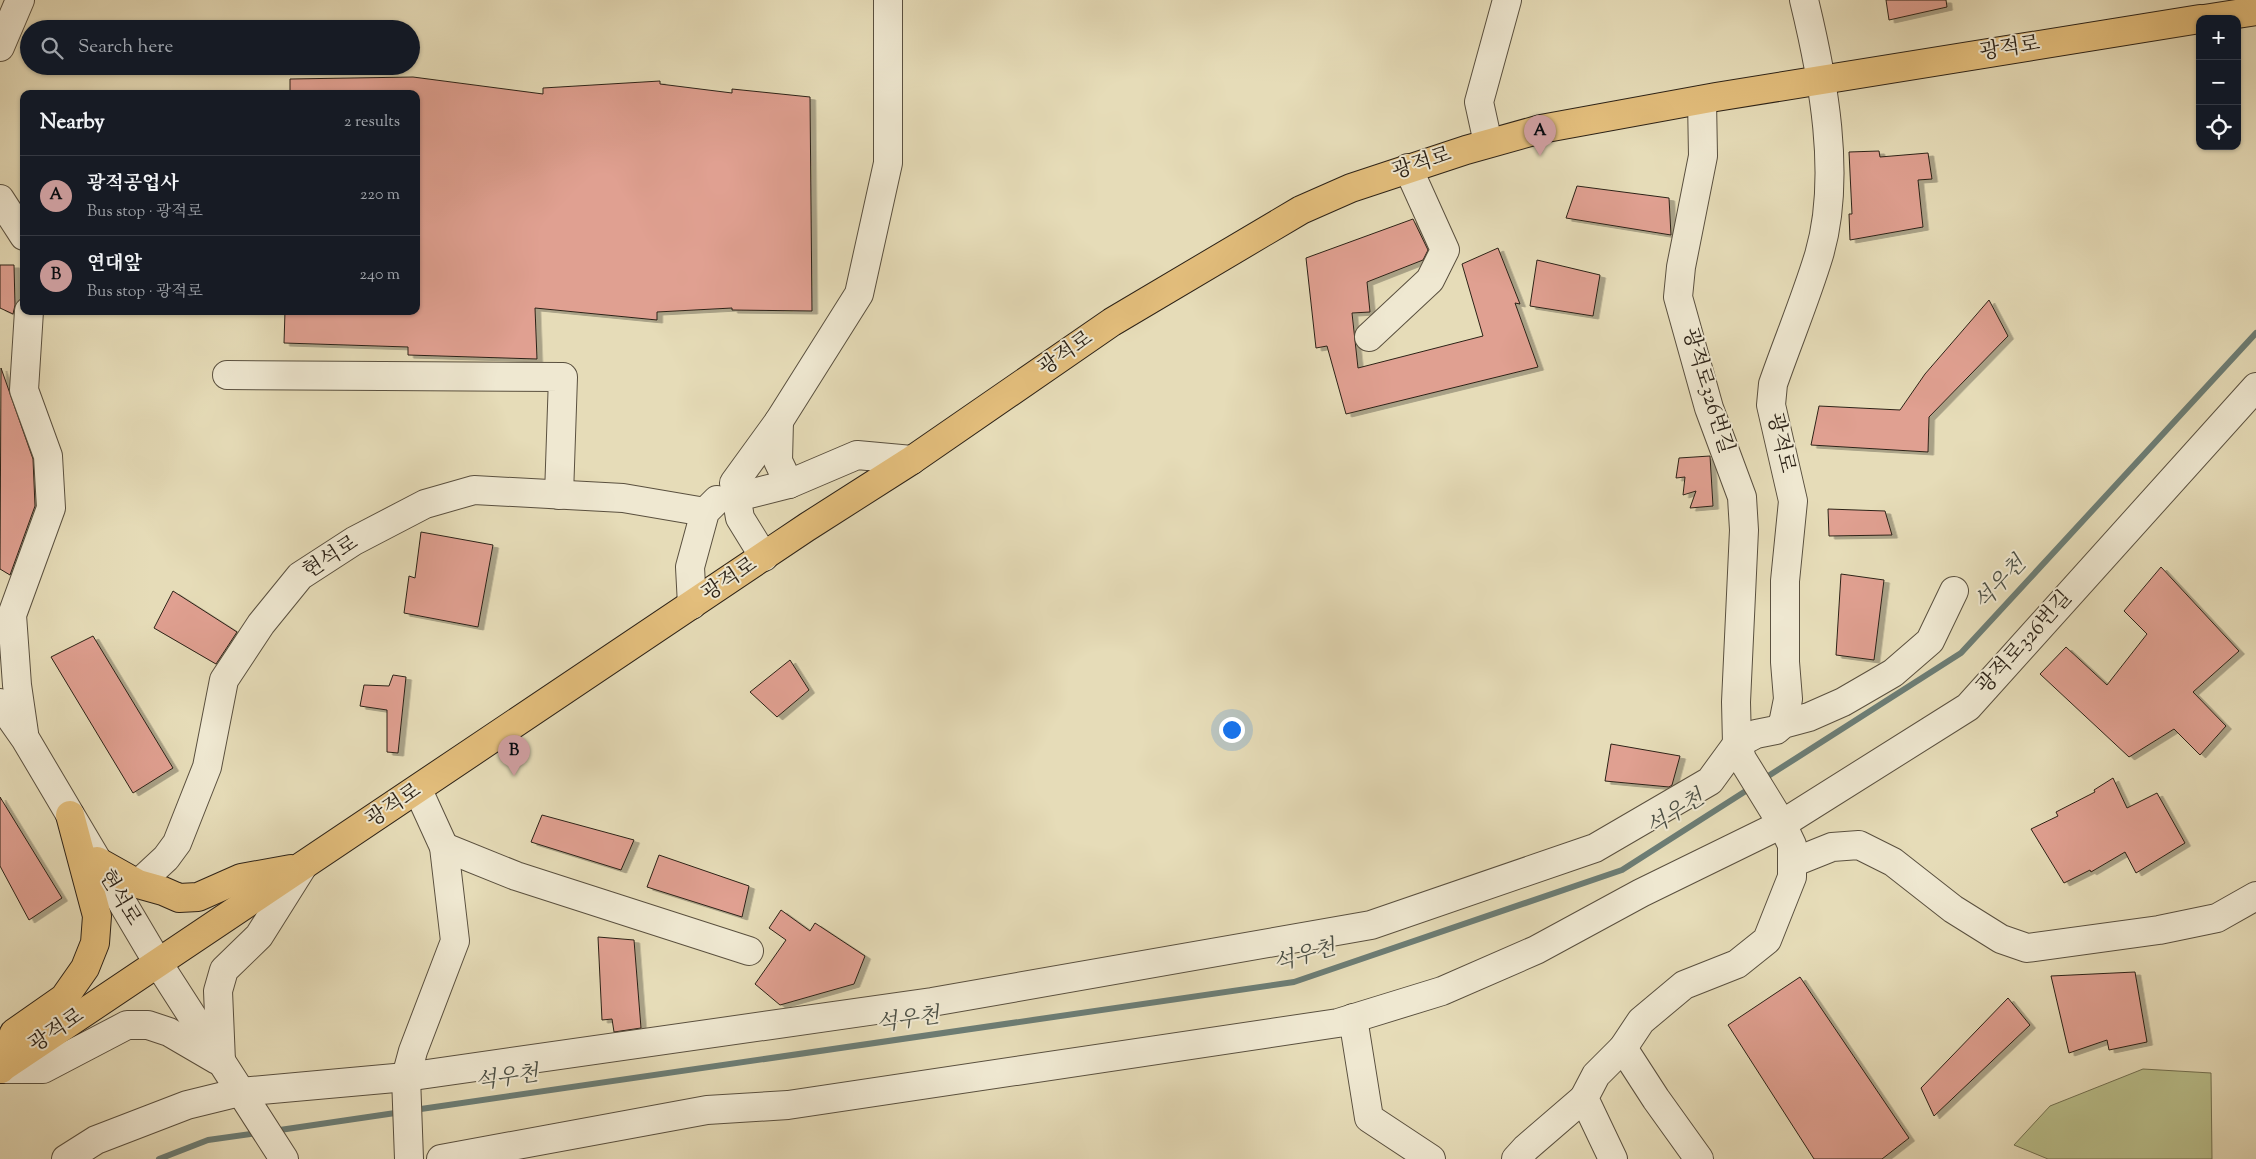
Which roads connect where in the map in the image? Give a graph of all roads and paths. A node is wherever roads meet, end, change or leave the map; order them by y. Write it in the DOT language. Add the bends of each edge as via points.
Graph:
graph roads {
  1 [pos="20,0"];
  2 [pos="888,0"];
  3 [pos="1506,0"];
  4 [pos="1804,0"];
  5 [pos="2256,11"];
  6 [pos="2230,15"];
  7 [pos="2196,20"];
  8 [pos="0,47"];
  9 [pos="1814,81"];
  10 [pos="1709,98"];
  11 [pos="1488,144"];
  12 [pos="1408,168"];
  13 [pos="0,199"];
  14 [pos="20,230"];
  15 [pos="28,315"];
  16 [pos="1369,338"];
  17 [pos="227,375"];
  18 [pos="2256,386"];
  19 [pos="779,421"];
  20 [pos="912,460"];
  21 [pos="788,484"];
  22 [pos="736,490"];
  23 [pos="559,495"];
  24 [pos="705,512"];
  25 [pos="764,557"];
  26 [pos="1954,591"];
  27 [pos="692,605"];
  28 [pos="0,703"];
  29 [pos="1784,724"];
  30 [pos="26,740"];
  31 [pos="1740,751"];
  32 [pos="418,790"];
  33 [pos="70,815"];
  34 [pos="1782,824"];
  35 [pos="444,847"];
  36 [pos="98,861"];
  37 [pos="1792,863"];
  38 [pos="303,866"];
  39 [pos="138,884"];
  40 [pos="2256,896"];
  41 [pos="749,952"];
  42 [pos="158,963"];
  43 [pos="1353,1018"];
  44 [pos="1623,1048"];
  45 [pos="221,1063"];
  46 [pos="0,1069"];
  47 [pos="406,1077"];
  48 [pos="240,1092"];
  49 [pos="1584,1098"];
  50 [pos="66,1159"];
  51 [pos="284,1159"];
  52 [pos="409,1159"];
  53 [pos="441,1159"];
  54 [pos="1431,1159"];
  55 [pos="1516,1159"];
  56 [pos="1613,1159"];
  57 [pos="1699,1159"];
  1 -- 8 [label="street"];
  2 -- 19 [label="street" via="888,163 859,294"];
  3 -- 11 [label="street" via="1478,102"];
  4 -- 9 [label="street"];
  5 -- 6 [label="main road"];
  7 -- 9 [label="main road, 광적로"];
  9 -- 10 [label="main road, 광적로"];
  9 -- 29 [label="street, 광적로" via="1827,138 1829,197 1819,254 1773,384 1771,406 1793,501 1785,580 1788,699"];
  10 -- 11 [label="main road, 광적로" via="1541,129"];
  10 -- 31 [label="street, 광적로326번길" via="1703,156 1678,297 1709,408 1742,497 1744,530 1736,702"];
  11 -- 12 [label="main road, 광적로"];
  12 -- 16 [label="street" via="1445,250 1430,280"];
  12 -- 20 [label="main road, 광적로" via="1351,188 1292,216 1112,322"];
  13 -- 14 [label="street"];
  15 -- 30 [label="street" via="24,390 48,456 51,508 12,615 17,685"];
  17 -- 23 [label="street" via="563,376"];
  18 -- 34 [label="street, 광적로326번길" via="1968,707"];
  19 -- 21 [label="street" via="778,461"];
  19 -- 22 [label="street"];
  20 -- 21 [label="street" via="857,455"];
  20 -- 25 [label="main road, 광적로"];
  21 -- 22 [label="street"];
  22 -- 24 [label="street"];
  22 -- 25 [label="street" via="740,518"];
  23 -- 24 [label="street, 현석로" via="623,498"];
  23 -- 39 [label="street, 현석로" via="474,490 426,504 354,541 300,576 261,624 224,680 207,766 177,843"];
  24 -- 27 [label="street" via="690,567"];
  25 -- 27 [label="main road, 광적로"];
  26 -- 29 [label="street" via="1930,642 1893,673 1844,702"];
  27 -- 32 [label="main road, 광적로"];
  28 -- 30 [label="street, 현석로"];
  29 -- 31 [label="street" via="1776,730 1756,734"];
  30 -- 33 [label="street, 현석로"];
  31 -- 34 [label="street"];
  31 -- 47 [label="street" via="1710,781 1595,848 1370,925 932,1002"];
  32 -- 35 [label="street"];
  32 -- 38 [label="main road, 광적로"];
  33 -- 36 [label="street, 현석로"];
  33 -- 46 [label="main road" via="97,916 95,942 85,968 64,998 14,1033"];
  34 -- 37 [label="street" via="1792,845"];
  34 -- 43 [label="street, 광적로326번길" via="1641,893 1536,950 1442,991"];
  35 -- 41 [label="street" via="516,876"];
  35 -- 47 [label="street" via="455,941"];
  36 -- 39 [label="main road"];
  36 -- 42 [label="street, 현석로"];
  37 -- 40 [label="street" via="1832,847 1860,845 1893,862 1953,909 2001,939 2027,948 2159,930 2217,918"];
  37 -- 44 [label="street" via="1792,877 1767,940 1737,964 1684,985 1642,1021"];
  38 -- 39 [label="main road" via="241,878 198,897 179,898"];
  38 -- 42 [label="main road, 광적로"];
  38 -- 45 [label="street" via="259,936 224,970 218,991"];
  42 -- 45 [label="street, 현석로"];
  42 -- 46 [label="main road, 광적로"];
  43 -- 53 [label="street, 광적로326번길" via="1338,1023 788,1106 707,1110"];
  43 -- 54 [label="street" via="1369,1118"];
  44 -- 49 [label="street" via="1596,1075"];
  44 -- 57 [label="street"];
  45 -- 46 [label="street" via="169,1032 148,1025 127,1025 43,1068"];
  45 -- 48 [label="street, 현석로"];
  47 -- 48 [label="street"];
  47 -- 52 [label="street"];
  48 -- 50 [label="street" via="187,1105 105,1137"];
  48 -- 51 [label="street, 현석로"];
  49 -- 55 [label="street"];
  49 -- 56 [label="street"];
}
